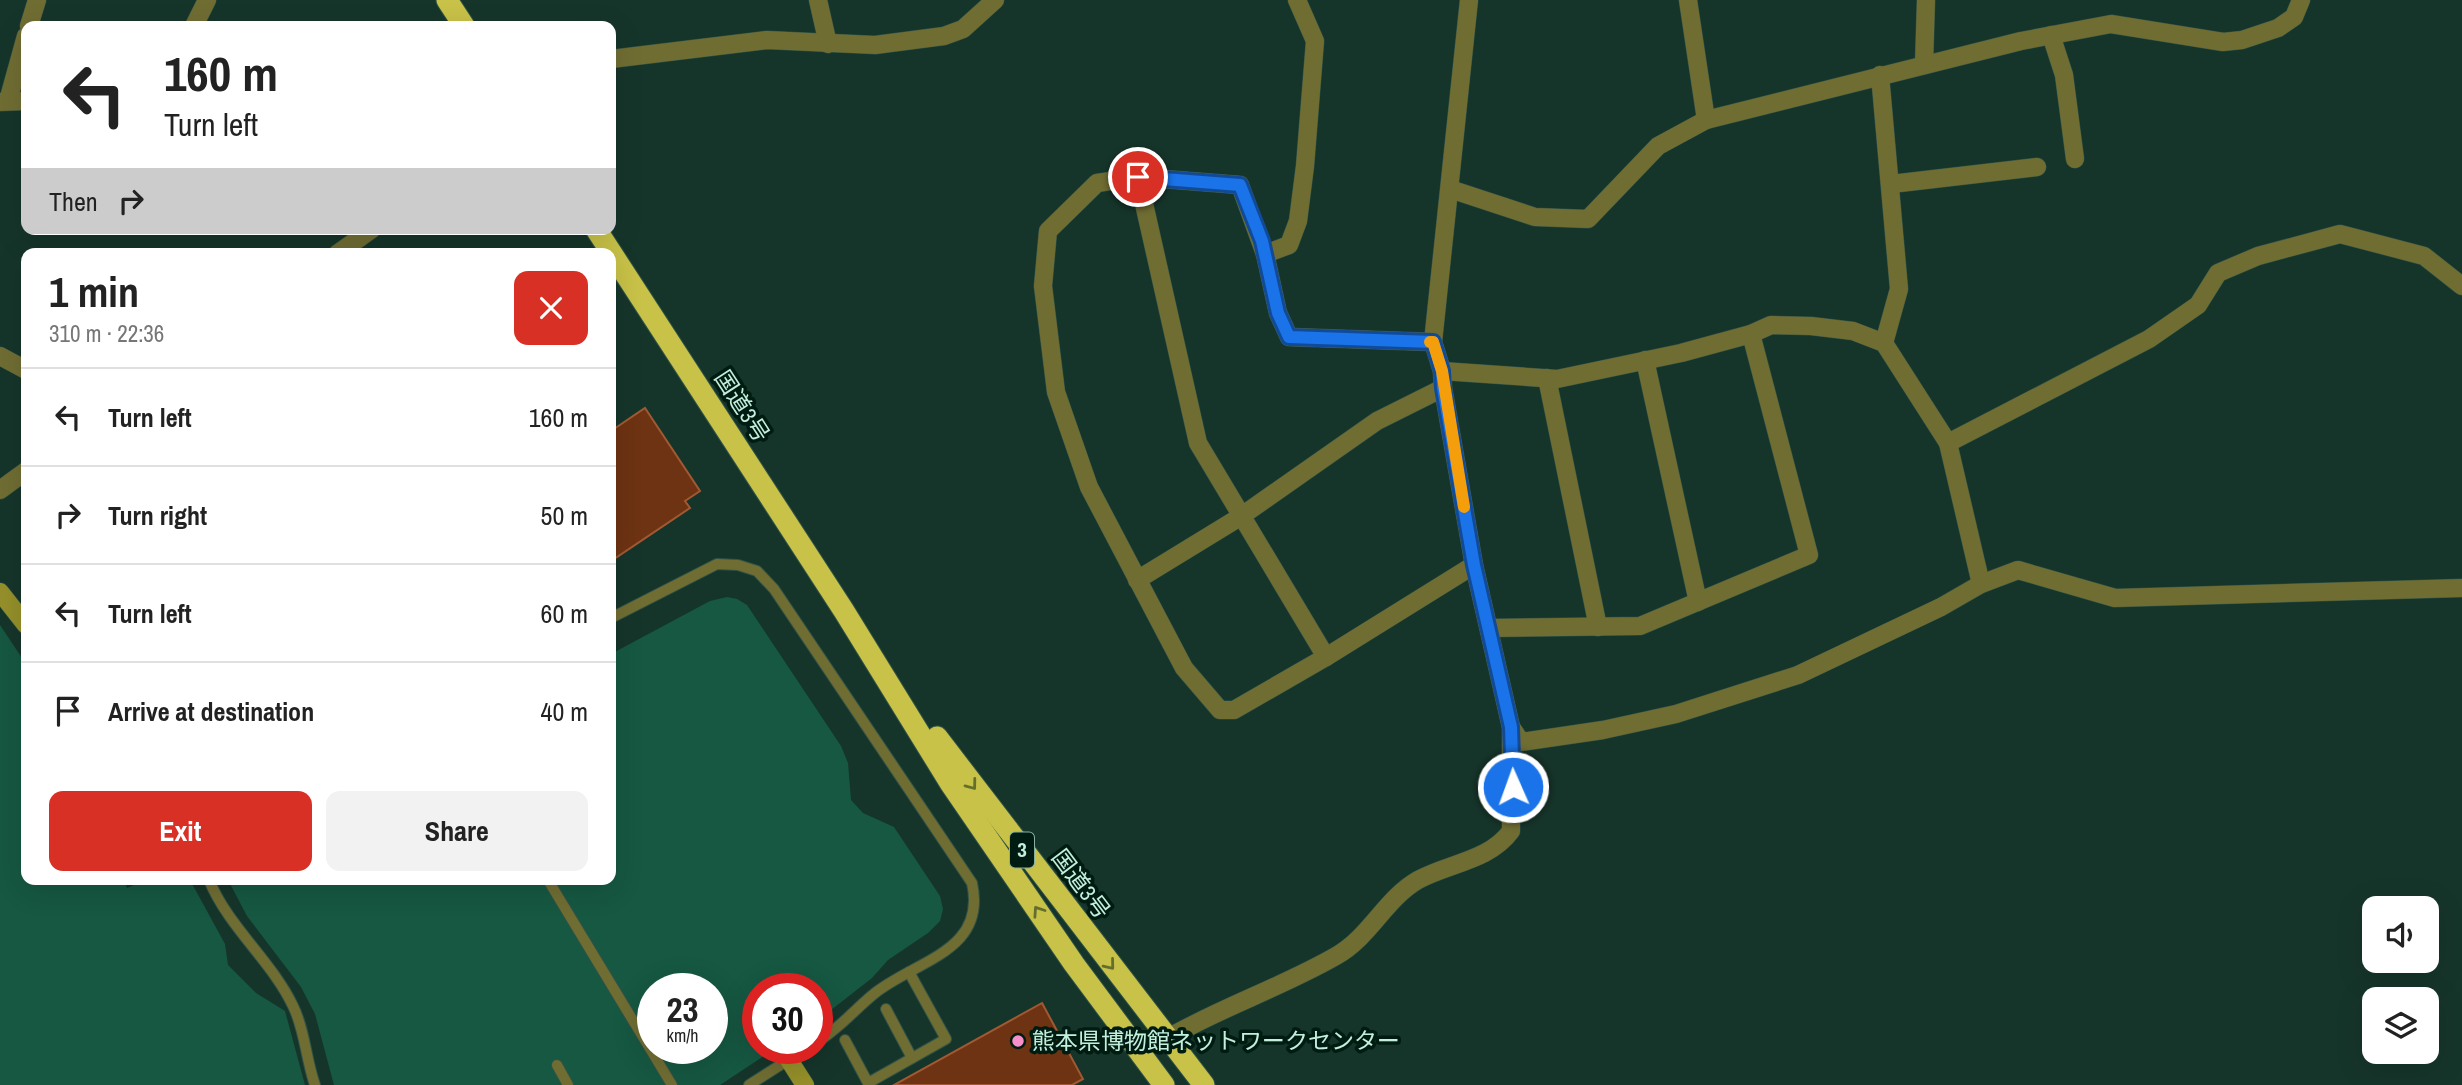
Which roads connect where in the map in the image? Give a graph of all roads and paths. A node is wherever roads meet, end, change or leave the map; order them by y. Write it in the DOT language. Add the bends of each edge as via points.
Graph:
graph roads {
  1 [pos="36,0"];
  2 [pos="207,0"];
  3 [pos="447,0"];
  4 [pos="818,0"];
  5 [pos="995,0"];
  6 [pos="1297,0"];
  7 [pos="1469,0"];
  8 [pos="1688,0"];
  9 [pos="1926,0"];
  10 [pos="2301,0"];
  11 [pos="30,21"];
  12 [pos="196,21"];
  13 [pos="458,21"];
  14 [pos="2051,35"];
  15 [pos="828,44"];
  16 [pos="21,51"];
  17 [pos="616,58"];
  18 [pos="1924,65"];
  19 [pos="1880,75"];
  20 [pos="4,102"];
  21 [pos="1706,120"];
  22 [pos="2075,159"];
  23 [pos="2037,167"];
  24 [pos="1138,177"];
  25 [pos="1891,184"];
  26 [pos="1450,189"];
  27 [pos="364,235"];
  28 [pos="345,248"];
  29 [pos="1265,254"];
  30 [pos="616,260"];
  31 [pos="2462,286"];
  32 [pos="1751,334"];
  33 [pos="1433,342"];
  34 [pos="1884,343"];
  35 [pos="0,356"];
  36 [pos="1645,360"];
  37 [pos="21,367"];
  38 [pos="1547,378"];
  39 [pos="1443,380"];
  40 [pos="1948,443"];
  41 [pos="21,475"];
  42 [pos="0,490"];
  43 [pos="1240,517"];
  44 [pos="1474,565"];
  45 [pos="1137,580"];
  46 [pos="1982,584"];
  47 [pos="2462,588"];
  48 [pos="0,592"];
  49 [pos="1698,602"];
  50 [pos="844,611"];
  51 [pos="616,615"];
  52 [pos="21,619"];
  53 [pos="1598,627"];
  54 [pos="1489,628"];
  55 [pos="1326,657"];
  56 [pos="1511,727"];
  57 [pos="211,885"];
  58 [pos="551,885"];
  59 [pos="909,972"];
  60 [pos="886,1009"];
  61 [pos="833,1028"];
  62 [pos="1168,1038"];
  63 [pos="845,1040"];
  64 [pos="912,1058"];
  65 [pos="781,1064"];
  66 [pos="792,1064"];
  67 [pos="557,1065"];
  68 [pos="315,1085"];
  69 [pos="568,1085"];
  70 [pos="672,1085"];
  71 [pos="749,1085"];
  72 [pos="805,1085"];
  73 [pos="1164,1085"];
  74 [pos="1204,1085"];
  1 -- 11 [label="street"];
  2 -- 12 [label="street"];
  3 -- 13 [label="highway"];
  4 -- 15 [label="street"];
  5 -- 15 [label="street" via="963,29 944,36 875,45"];
  6 -- 29 [label="street" via="1315,41 1305,166 1298,221 1289,245"];
  7 -- 26 [label="street"];
  8 -- 21 [label="street"];
  9 -- 18 [label="street"];
  10 -- 14 [label="street" via="2294,17 2278,28 2242,40 2223,42 2111,24"];
  14 -- 18 [label="street"];
  14 -- 22 [label="street" via="2064,75"];
  15 -- 17 [label="street" via="767,40"];
  16 -- 20 [label="street"];
  18 -- 19 [label="street"];
  19 -- 21 [label="street"];
  19 -- 25 [label="street"];
  21 -- 26 [label="street" via="1658,146 1588,219 1535,217"];
  23 -- 25 [label="street"];
  24 -- 29 [label="street" via="1240,185"];
  24 -- 43 [label="street" via="1198,443"];
  24 -- 45 [label="street" via="1097,183 1048,231 1043,286 1056,392 1089,487"];
  25 -- 34 [label="street" via="1899,289"];
  26 -- 33 [label="street"];
  27 -- 28 [label="street"];
  29 -- 33 [label="street" via="1278,313 1289,337"];
  30 -- 50 [label="highway, 国道3号 / 3"];
  31 -- 40 [label="street" via="2424,256 2340,234 2258,256 2218,273 2198,305 2149,339"];
  32 -- 34 [label="street" via="1771,325 1811,326 1853,331"];
  32 -- 36 [label="street"];
  32 -- 49 [label="street" via="1809,555"];
  33 -- 39 [label="street"];
  34 -- 40 [label="street"];
  35 -- 37 [label="street"];
  36 -- 38 [label="street"];
  36 -- 49 [label="street"];
  38 -- 39 [label="street"];
  38 -- 53 [label="street"];
  39 -- 43 [label="street"];
  39 -- 44 [label="street"];
  40 -- 46 [label="street"];
  41 -- 42 [label="street"];
  43 -- 45 [label="street"];
  43 -- 55 [label="street"];
  44 -- 54 [label="street"];
  44 -- 55 [label="street"];
  45 -- 55 [label="street" via="1184,668 1220,710 1234,710"];
  46 -- 47 [label="street" via="2018,570 2115,598"];
  46 -- 56 [label="street" via="1798,676 1603,730 1521,742"];
  48 -- 52 [label="street"];
  49 -- 53 [label="street" via="1640,626"];
  50 -- 62 [label="highway, 国道3号 / 3, one-way"];
  73 -- 50 [label="highway, 国道3号 / 3, one-way" via="950,783"];
  51 -- 59 [label="lane" via="717,564 757,571 774,589 972,883 974,919 964,934"];
  53 -- 54 [label="street"];
  54 -- 56 [label="street"];
  56 -- 62 [label="street" via="1511,831 1502,843 1418,880 1338,956 1209,1014"];
  57 -- 68 [label="lane" via="218,902 295,1009"];
  58 -- 70 [label="lane"];
  59 -- 61 [label="lane" via="876,992"];
  59 -- 64 [label="lane" via="946,1040"];
  60 -- 64 [label="lane"];
  62 -- 74 [label="highway, 国道3号 / 3"];
  63 -- 64 [label="lane" via="868,1083"];
  65 -- 71 [label="lane"];
  66 -- 72 [label="street"];
  67 -- 69 [label="lane"];
}
